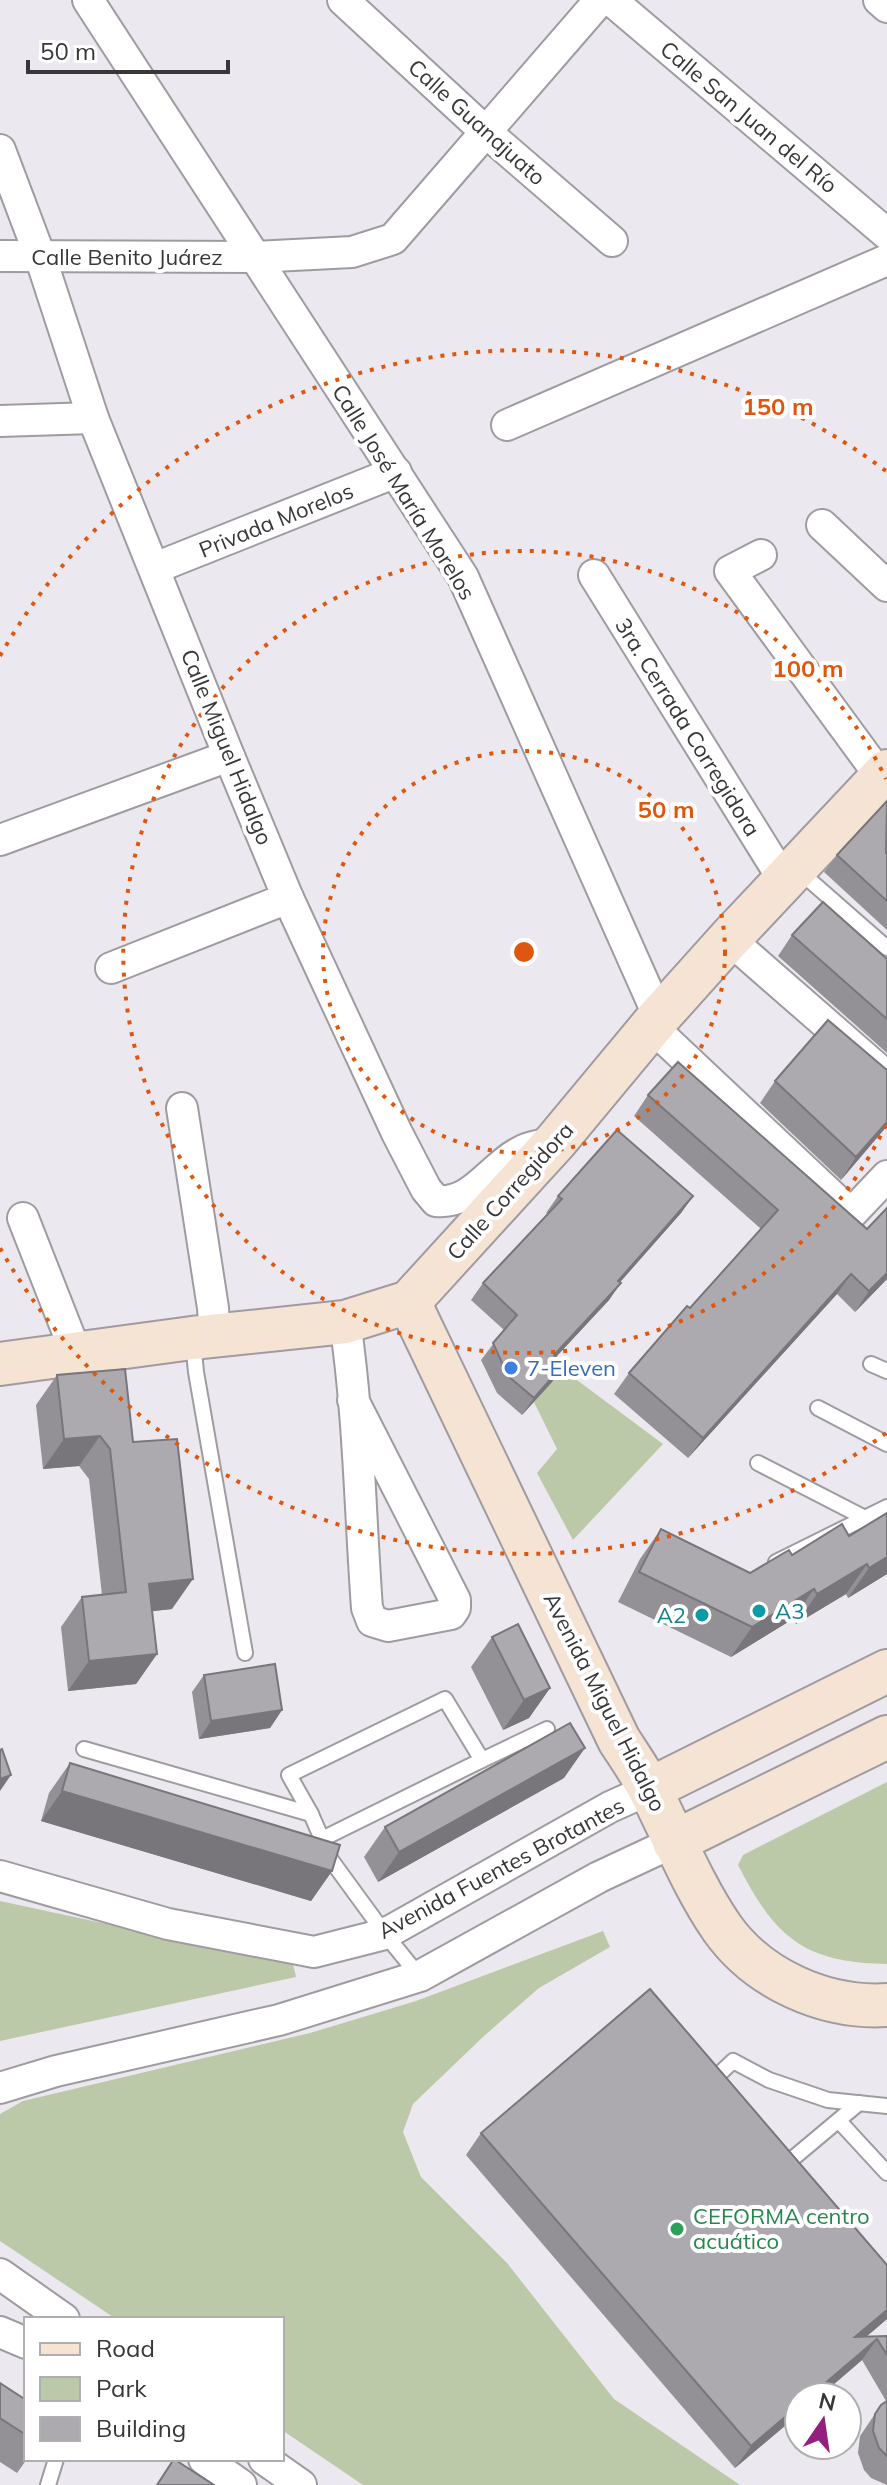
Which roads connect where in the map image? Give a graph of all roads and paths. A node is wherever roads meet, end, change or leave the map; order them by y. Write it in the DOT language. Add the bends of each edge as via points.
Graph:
graph roads {
  1 [pos="88,0"];
  2 [pos="343,0"];
  3 [pos="600,0"];
  4 [pos="611,0"];
  5 [pos="879,0"];
  6 [pos="887,7"];
  7 [pos="487,133"];
  8 [pos="0,150"];
  9 [pos="887,234"];
  10 [pos="612,241"];
  11 [pos="0,256"];
  12 [pos="40,256"];
  13 [pos="254,257"];
  14 [pos="887,260"];
  15 [pos="93,418"];
  16 [pos="0,421"];
  17 [pos="507,425"];
  18 [pos="396,472"];
  19 [pos="822,525"];
  20 [pos="761,555"];
  21 [pos="155,568"];
  22 [pos="594,575"];
  23 [pos="887,586"];
  24 [pos="229,756"];
  25 [pos="884,774"];
  26 [pos="0,840"];
  27 [pos="789,873"];
  28 [pos="288,898"];
  29 [pos="729,939"];
  30 [pos="887,948"];
  31 [pos="111,968"];
  32 [pos="655,1022"];
  33 [pos="887,1077"];
  34 [pos="182,1108"];
  35 [pos="556,1141"];
  36 [pos="887,1176"];
  37 [pos="23,1218"];
  38 [pos="409,1302"];
  39 [pos="345,1322"];
  40 [pos="204,1337"];
  41 [pos="76,1353"];
  42 [pos="0,1364"];
  43 [pos="871,1364"];
  44 [pos="887,1371"];
  45 [pos="353,1400"];
  46 [pos="818,1408"];
  47 [pos="887,1444"];
  48 [pos="758,1463"];
  49 [pos="887,1507"];
  50 [pos="865,1518"];
  51 [pos="766,1567"];
  52 [pos="245,1653"];
  53 [pos="887,1671"];
  54 [pos="547,1729"];
  55 [pos="887,1737"];
  56 [pos="84,1749"];
  57 [pos="482,1760"];
  58 [pos="650,1789"];
  59 [pos="311,1814"];
  60 [pos="322,1839"];
  61 [pos="674,1842"];
  62 [pos="0,1876"];
  63 [pos="385,1934"];
  64 [pos="420,1976"];
  65 [pos="887,2005"];
  66 [pos="0,2088"];
  67 [pos="732,2100"];
  68 [pos="859,2103"];
  69 [pos="887,2106"];
  70 [pos="839,2121"];
  71 [pos="802,2172"];
  72 [pos="887,2172"];
  73 [pos="0,2274"];
  74 [pos="61,2317"];
  75 [pos="0,2332"];
  76 [pos="24,2342"];
  77 [pos="55,2461"];
  78 [pos="207,2461"];
  79 [pos="267,2461"];
  80 [pos="48,2485"];
  81 [pos="241,2485"];
  82 [pos="301,2485"];
  1 -- 13 [label="street, Calle José María Morelos"];
  2 -- 7 [label="street, Calle Guanajuato"];
  3 -- 7 [label="street, Calle Benito Juárez"];
  4 -- 9 [label="street, Calle San Juan del Río"];
  5 -- 6 [label="street"];
  7 -- 10 [label="street, Calle Guanajuato"];
  7 -- 13 [label="street, Calle Benito Juárez" via="393,239 352,252"];
  8 -- 12 [label="street, Calle Miguel Hidalgo"];
  11 -- 12 [label="street, Calle Benito Juárez"];
  12 -- 13 [label="street, Calle Benito Juárez"];
  12 -- 15 [label="street, Calle Miguel Hidalgo"];
  13 -- 18 [label="street, Calle José María Morelos"];
  14 -- 17 [label="street"];
  15 -- 16 [label="street"];
  15 -- 21 [label="street, Calle Miguel Hidalgo"];
  18 -- 21 [label="street, Privada Morelos"];
  18 -- 32 [label="street, Calle José María Morelos" via="463,577"];
  19 -- 23 [label="street"];
  20 -- 25 [label="street" via="730,571"];
  21 -- 24 [label="street, Calle Miguel Hidalgo"];
  22 -- 27 [label="street, 3ra. Cerrada Corregidora"];
  24 -- 26 [label="street"];
  24 -- 28 [label="street, Calle Miguel Hidalgo"];
  25 -- 27 [label="street, Calle Corregidora"];
  27 -- 29 [label="street, Calle Corregidora"];
  27 -- 30 [label="lane"];
  28 -- 31 [label="street"];
  28 -- 35 [label="street, Calle Miguel Hidalgo" via="397,1133 436,1201 451,1202 469,1193 521,1151"];
  29 -- 32 [label="street, Calle Corregidora"];
  29 -- 33 [label="street"];
  32 -- 35 [label="street, Calle Corregidora"];
  32 -- 36 [label="street" via="851,1214"];
  34 -- 40 [label="street"];
  35 -- 38 [label="street, Calle Corregidora"];
  37 -- 41 [label="street"];
  38 -- 39 [label="street"];
  38 -- 58 [label="street, Avenida Miguel Hidalgo" via="619,1740"];
  39 -- 40 [label="street"];
  39 -- 45 [label="street"];
  40 -- 41 [label="street"];
  40 -- 52 [label="lane" via="196,1372"];
  41 -- 42 [label="street"];
  43 -- 44 [label="lane"];
  45 -- 45 [label="street" via="455,1600 451,1614 388,1626 372,1621"];
  46 -- 47 [label="lane"];
  48 -- 50 [label="lane"];
  49 -- 50 [label="lane"];
  50 -- 51 [label="lane"];
  53 -- 58 [label="street, Avenida Fuentes Brotantes"];
  54 -- 57 [label="lane"];
  55 -- 61 [label="street"];
  56 -- 59 [label="lane"];
  57 -- 59 [label="lane" via="445,1699 289,1775"];
  57 -- 60 [label="lane"];
  58 -- 61 [label="street, Avenida Miguel Hidalgo"];
  58 -- 63 [label="street, Avenida Fuentes Brotantes"];
  59 -- 60 [label="lane"];
  60 -- 63 [label="lane" via="331,1860"];
  61 -- 64 [label="street" via="599,1877"];
  61 -- 65 [label="street, Avenida Miguel Hidalgo" via="723,1929 759,1967 831,2002"];
  62 -- 63 [label="street, Avenida Fuentes Brotantes" via="168,1924 314,1952"];
  63 -- 64 [label="lane"];
  64 -- 66 [label="street" via="279,2020"];
  67 -- 68 [label="lane" via="713,2080 733,2061 828,2100"];
  68 -- 69 [label="lane"];
  68 -- 70 [label="lane"];
  70 -- 71 [label="lane" via="786,2155"];
  70 -- 72 [label="lane"];
  73 -- 74 [label="street"];
  75 -- 76 [label="street"];
  77 -- 80 [label="lane"];
  78 -- 81 [label="street"];
  79 -- 82 [label="street"];
}
